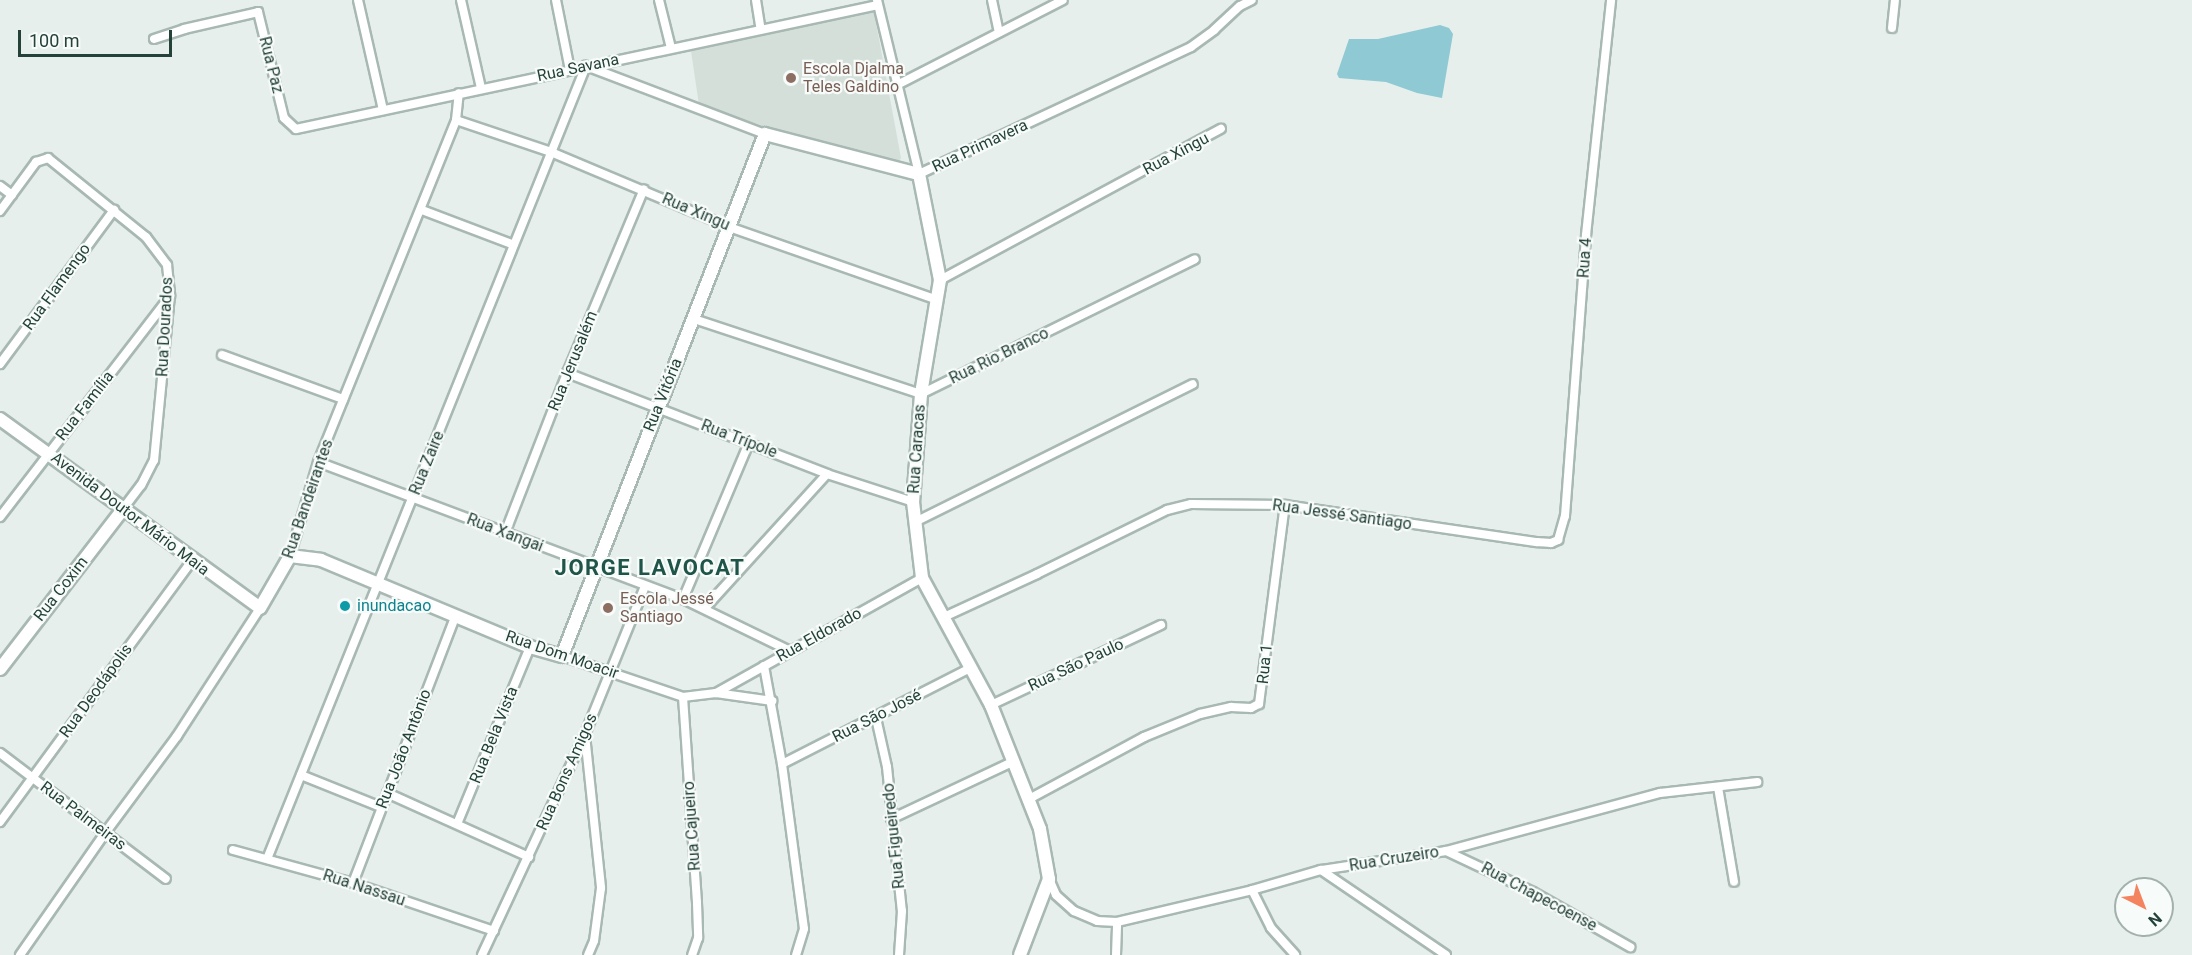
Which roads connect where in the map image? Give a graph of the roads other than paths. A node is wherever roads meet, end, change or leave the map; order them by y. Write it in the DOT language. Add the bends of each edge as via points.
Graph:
graph roads {
  1 [pos="358,0"];
  2 [pos="461,0"];
  3 [pos="556,0"];
  4 [pos="659,0"];
  5 [pos="756,0"];
  6 [pos="992,0"];
  7 [pos="1063,0"];
  8 [pos="1252,0"];
  9 [pos="1611,0"];
  10 [pos="1895,0"];
  11 [pos="877,2"];
  12 [pos="1892,28"];
  13 [pos="761,30"];
  14 [pos="999,32"];
  15 [pos="154,39"];
  16 [pos="671,48"];
  17 [pos="586,66"];
  18 [pos="570,70"];
  19 [pos="897,85"];
  20 [pos="481,88"];
  21 [pos="459,93"];
  22 [pos="383,110"];
  23 [pos="284,118"];
  24 [pos="456,120"];
  25 [pos="1221,129"];
  26 [pos="765,134"];
  27 [pos="551,152"];
  28 [pos="920,174"];
  29 [pos="0,186"];
  30 [pos="644,189"];
  31 [pos="12,195"];
  32 [pos="114,210"];
  33 [pos="422,210"];
  34 [pos="0,211"];
  35 [pos="729,227"];
  36 [pos="514,245"];
  37 [pos="1195,259"];
  38 [pos="940,280"];
  39 [pos="170,295"];
  40 [pos="938,300"];
  41 [pos="694,319"];
  42 [pos="222,355"];
  43 [pos="0,364"];
  44 [pos="567,373"];
  45 [pos="1193,384"];
  46 [pos="921,394"];
  47 [pos="343,399"];
  48 [pos="657,408"];
  49 [pos="0,419"];
  50 [pos="749,443"];
  51 [pos="48,453"];
  52 [pos="318,462"];
  53 [pos="828,474"];
  54 [pos="412,498"];
  55 [pos="913,502"];
  56 [pos="1285,505"];
  57 [pos="123,509"];
  58 [pos="1565,516"];
  59 [pos="0,517"];
  60 [pos="915,522"];
  61 [pos="505,533"];
  62 [pos="291,556"];
  63 [pos="192,561"];
  64 [pos="597,568"];
  65 [pos="922,578"];
  66 [pos="378,583"];
  67 [pos="645,586"];
  68 [pos="683,599"];
  69 [pos="260,608"];
  70 [pos="705,608"];
  71 [pos="456,615"];
  72 [pos="944,617"];
  73 [pos="1161,625"];
  74 [pos="530,647"];
  75 [pos="788,650"];
  76 [pos="562,656"];
  77 [pos="764,666"];
  78 [pos="972,668"];
  79 [pos="0,669"];
  80 [pos="610,671"];
  81 [pos="716,693"];
  82 [pos="683,697"];
  83 [pos="772,701"];
  84 [pos="991,705"];
  85 [pos="876,718"];
  86 [pos="585,734"];
  87 [pos="0,753"];
  88 [pos="1014,761"];
  89 [pos="782,764"];
  90 [pos="301,775"];
  91 [pos="33,778"];
  92 [pos="1757,782"];
  93 [pos="1718,787"];
  94 [pos="387,793"];
  95 [pos="1029,799"];
  96 [pos="381,807"];
  97 [pos="891,819"];
  98 [pos="0,822"];
  99 [pos="457,824"];
  100 [pos="105,832"];
  101 [pos="233,850"];
  102 [pos="1446,851"];
  103 [pos="529,857"];
  104 [pos="267,859"];
  105 [pos="1321,870"];
  106 [pos="166,879"];
  107 [pos="1049,879"];
  108 [pos="1734,882"];
  109 [pos="353,883"];
  110 [pos="1252,890"];
  111 [pos="1117,922"];
  112 [pos="494,931"];
  113 [pos="1630,947"];
  114 [pos="20,955"];
  115 [pos="482,955"];
  116 [pos="588,955"];
  117 [pos="692,955"];
  118 [pos="796,955"];
  119 [pos="899,955"];
  120 [pos="1020,955"];
  121 [pos="1116,955"];
  122 [pos="1295,955"];
  123 [pos="1446,955"];
  1 -- 22 [label="street"];
  2 -- 20 [label="street"];
  3 -- 18 [label="street"];
  4 -- 16 [label="street"];
  5 -- 13 [label="street"];
  6 -- 14 [label="street"];
  7 -- 14 [label="street"];
  8 -- 28 [label="street, Rua Primavera" via="1191,47"];
  9 -- 58 [label="street, Rua 4" via="1587,223"];
  10 -- 12 [label="street"];
  11 -- 13 [label="street, Rua Savana"];
  11 -- 19 [label="street, Rua Caracas"];
  13 -- 16 [label="street, Rua Savana"];
  14 -- 19 [label="street"];
  15 -- 23 [label="street, Rua Paz" via="258,12"];
  16 -- 17 [label="street, Rua Savana"];
  17 -- 18 [label="street, Rua Savana"];
  17 -- 26 [label="street, Rua Primavera"];
  17 -- 27 [label="street, Rua Zaire"];
  18 -- 20 [label="street, Rua Savana"];
  19 -- 28 [label="street, Rua Caracas"];
  20 -- 21 [label="street, Rua Savana"];
  21 -- 22 [label="street, Rua Savana"];
  21 -- 24 [label="street, Rua Bandeirantes"];
  22 -- 23 [label="street, Rua Savana" via="296,129"];
  24 -- 27 [label="street, Rua Xingu"];
  24 -- 33 [label="street, Rua Bandeirantes"];
  25 -- 38 [label="street, Rua Xingu"];
  26 -- 28 [label="street, Rua Primavera"];
  26 -- 35 [label="street, Rua Vitória"];
  27 -- 30 [label="street, Rua Xingu"];
  27 -- 36 [label="street, Rua Zaire"];
  28 -- 38 [label="street, Rua Caracas"];
  29 -- 31 [label="street"];
  30 -- 35 [label="street, Rua Xingu"];
  30 -- 44 [label="street, Rua Jerusalém"];
  31 -- 32 [label="street, Rua Dourados" via="36,162 44,158 52,160"];
  31 -- 34 [label="street"];
  32 -- 39 [label="street, Rua Dourados" via="162,256 170,273"];
  32 -- 43 [label="street, Rua Flamengo"];
  33 -- 36 [label="street"];
  33 -- 47 [label="street, Rua Bandeirantes"];
  35 -- 40 [label="street, Rua Xingu"];
  35 -- 41 [label="street, Rua Vitória"];
  36 -- 54 [label="street, Rua Zaire"];
  37 -- 46 [label="street, Rua Rio Branco"];
  38 -- 40 [label="street, Rua Caracas"];
  39 -- 51 [label="street, Rua Família"];
  39 -- 57 [label="street, Rua Dourados" via="154,460"];
  40 -- 46 [label="street, Rua Caracas"];
  41 -- 46 [label="street"];
  41 -- 48 [label="street, Rua Vitória"];
  42 -- 47 [label="street"];
  44 -- 48 [label="street, Rua Trípole"];
  44 -- 61 [label="street, Rua Jerusalém"];
  45 -- 60 [label="street"];
  46 -- 55 [label="street, Rua Caracas"];
  47 -- 52 [label="street, Rua Bandeirantes"];
  48 -- 50 [label="street, Rua Trípole"];
  48 -- 64 [label="street, Rua Vitória"];
  49 -- 51 [label="street, Avenida Doutor Mário Maia"];
  50 -- 53 [label="street, Rua Trípole"];
  50 -- 68 [label="street"];
  51 -- 57 [label="street, Avenida Doutor Mário Maia"];
  51 -- 59 [label="street, Rua Família"];
  52 -- 54 [label="street, Rua Xangai"];
  52 -- 62 [label="street, Rua Bandeirantes"];
  53 -- 55 [label="street, Rua Trípole"];
  53 -- 70 [label="street"];
  54 -- 61 [label="street, Rua Xangai"];
  54 -- 66 [label="street, Rua Zaire"];
  55 -- 60 [label="street, Rua Caracas"];
  56 -- 58 [label="street, Rua Jessé Santiago" via="1551,543 1561,537"];
  56 -- 72 [label="street, Rua Jessé Santiago" via="1198,504 1174,508"];
  56 -- 95 [label="street, Rua 1" via="1261,702 1251,708 1213,710 1148,736"];
  57 -- 63 [label="street, Avenida Doutor Mário Maia"];
  57 -- 79 [label="street, Rua Coxim"];
  60 -- 65 [label="street, Rua Caracas"];
  61 -- 64 [label="street, Rua Xangai"];
  62 -- 66 [label="street, Rua Dom Moacir" via="321,560"];
  62 -- 69 [label="street, Rua Bandeirantes"];
  63 -- 69 [label="street, Avenida Doutor Mário Maia"];
  63 -- 91 [label="street, Rua Deodápolis"];
  64 -- 67 [label="street, Rua Xangai"];
  64 -- 76 [label="street, Rua Vitória"];
  65 -- 72 [label="street, Rua Caracas"];
  65 -- 75 [label="street, Rua Eldorado"];
  66 -- 71 [label="street, Rua Dom Moacir"];
  66 -- 90 [label="street, Rua Zaire"];
  67 -- 68 [label="street, Rua Xangai"];
  67 -- 80 [label="street, Rua Bons Amigos"];
  68 -- 70 [label="street, Rua Xangai"];
  69 -- 100 [label="street, Rua Bandeirantes" via="177,736"];
  70 -- 75 [label="street, Rua Xangai"];
  71 -- 74 [label="street, Rua Dom Moacir"];
  71 -- 94 [label="street, Rua João Antônio"];
  72 -- 78 [label="street, Rua Caracas"];
  73 -- 84 [label="street, Rua São Paulo"];
  74 -- 76 [label="street, Rua Dom Moacir"];
  74 -- 99 [label="street, Rua Bela Vista"];
  75 -- 77 [label="street, Rua Eldorado"];
  76 -- 80 [label="street, Rua Dom Moacir"];
  77 -- 81 [label="street, Rua Eldorado"];
  77 -- 83 [label="street"];
  78 -- 84 [label="street, Rua Caracas"];
  78 -- 85 [label="street, Rua São José"];
  80 -- 82 [label="street, Rua Dom Moacir"];
  80 -- 86 [label="street, Rua Bons Amigos"];
  81 -- 82 [label="street, Rua Dom Moacir"];
  81 -- 83 [label="street, Rua Dom Moacir"];
  82 -- 117 [label="street, Rua Cajueiro" via="698,938"];
  83 -- 89 [label="street"];
  84 -- 88 [label="street, Rua Caracas"];
  85 -- 89 [label="street, Rua São José"];
  85 -- 97 [label="street, Rua Figueiredo" via="887,767"];
  86 -- 103 [label="street, Rua Bons Amigos"];
  86 -- 116 [label="street" via="601,888 594,940"];
  87 -- 91 [label="street, Rua Palmeiras"];
  88 -- 95 [label="street, Rua Caracas"];
  88 -- 97 [label="street"];
  89 -- 118 [label="street" via="804,929"];
  90 -- 96 [label="street"];
  90 -- 104 [label="street, Rua Zaire"];
  91 -- 98 [label="street, Rua Deodápolis"];
  91 -- 100 [label="street, Rua Palmeiras"];
  92 -- 93 [label="street, Rua Cruzeiro"];
  93 -- 102 [label="street, Rua Cruzeiro" via="1651,795"];
  93 -- 108 [label="street"];
  94 -- 96 [label="street, Rua João Antônio"];
  94 -- 99 [label="street"];
  95 -- 107 [label="street, Rua Caracas" via="1040,829"];
  96 -- 109 [label="street, Rua João Antônio"];
  97 -- 119 [label="street, Rua Figueiredo" via="902,911"];
  99 -- 103 [label="street"];
  100 -- 106 [label="street, Rua Palmeiras"];
  100 -- 114 [label="street, Rua Bandeirantes"];
  101 -- 104 [label="street, Rua Nassau"];
  102 -- 105 [label="street, Rua Cruzeiro"];
  102 -- 113 [label="street, Rua Chapecoense" via="1533,892"];
  103 -- 112 [label="street, Rua Bons Amigos"];
  104 -- 109 [label="street, Rua Nassau"];
  105 -- 110 [label="street, Rua Cruzeiro"];
  105 -- 123 [label="street"];
  107 -- 111 [label="street, Rua Cruzeiro" via="1056,895 1074,911 1096,921"];
  107 -- 120 [label="street"];
  109 -- 112 [label="street, Rua Nassau"];
  110 -- 111 [label="street, Rua Cruzeiro"];
  110 -- 122 [label="street" via="1271,928"];
  111 -- 121 [label="street"];
  112 -- 115 [label="street, Rua Bons Amigos"];
}
